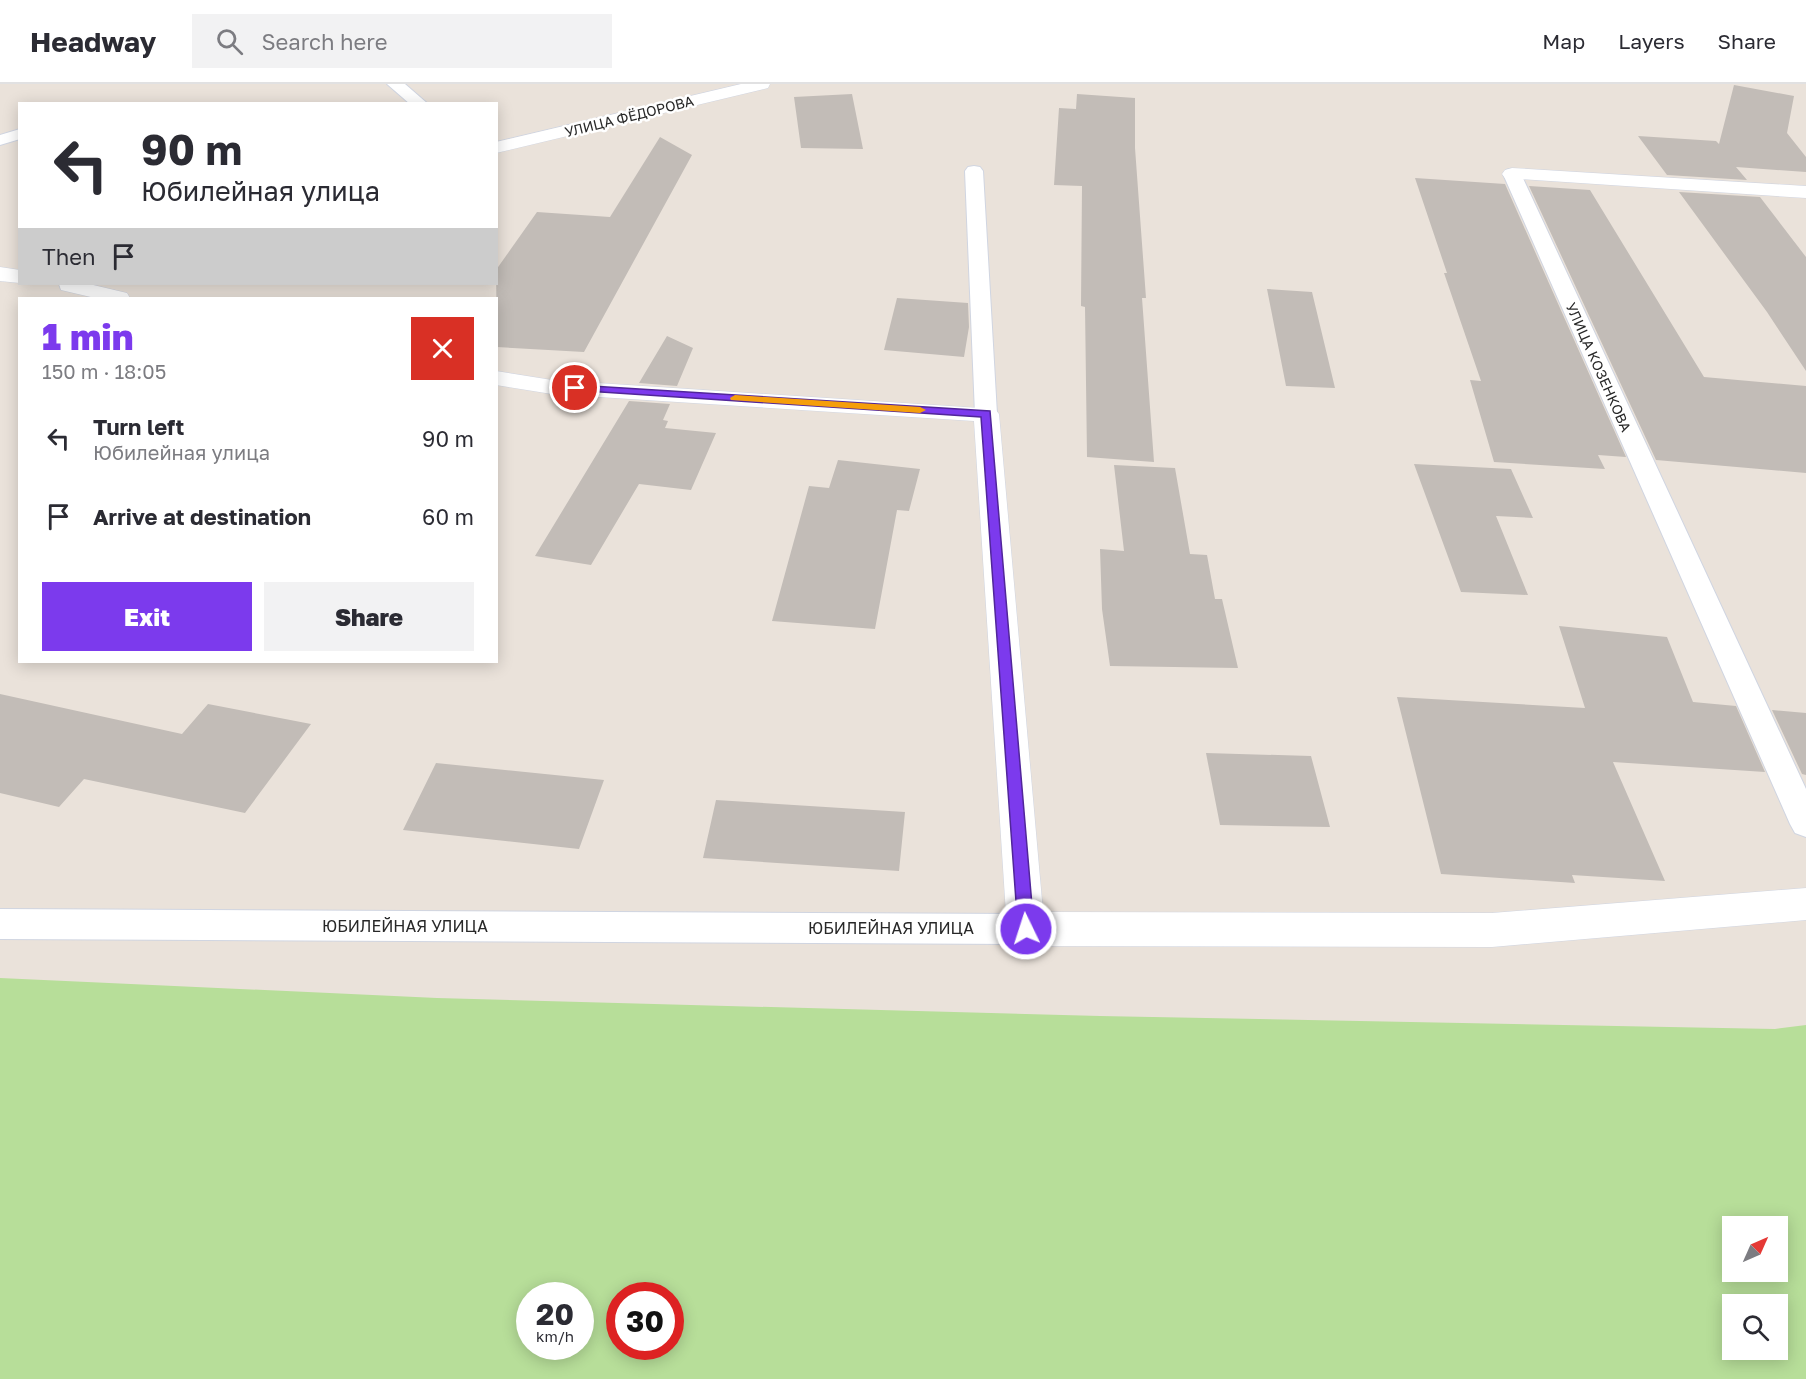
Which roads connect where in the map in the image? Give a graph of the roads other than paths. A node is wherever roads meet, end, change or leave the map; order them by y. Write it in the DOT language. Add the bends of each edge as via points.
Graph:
graph roads {
  1 [pos="395,84"];
  2 [pos="762,84"];
  3 [pos="418,102"];
  4 [pos="18,135"];
  5 [pos="0,140"];
  6 [pos="498,148"];
  7 [pos="974,171"];
  8 [pos="1512,174"];
  9 [pos="1804,195"];
  10 [pos="0,274"];
  11 [pos="18,277"];
  12 [pos="72,285"];
  13 [pos="115,297"];
  14 [pos="498,378"];
  15 [pos="986,414"];
  16 [pos="1806,824"];
  17 [pos="1806,904"];
  18 [pos="0,924"];
  19 [pos="1026,929"];
  1 -- 3 [label="lane"];
  2 -- 6 [label="street, УЛИЦА ФЁДОРОВА"];
  4 -- 5 [label="lane"];
  7 -- 15 [label="lane"];
  8 -- 9 [label="street, УЛИЦА КОЗЕНКОВА"];
  8 -- 16 [label="lane, УЛИЦА КОЗЕНКОВА"];
  10 -- 11 [label="street"];
  12 -- 13 [label="street"];
  14 -- 15 [label="street" via="552,387"];
  15 -- 19 [label="street"];
  17 -- 19 [label="street" via="1492,930"];
  18 -- 19 [label="lane, ЮБИЛЕЙНАЯ УЛИЦА"];
}
